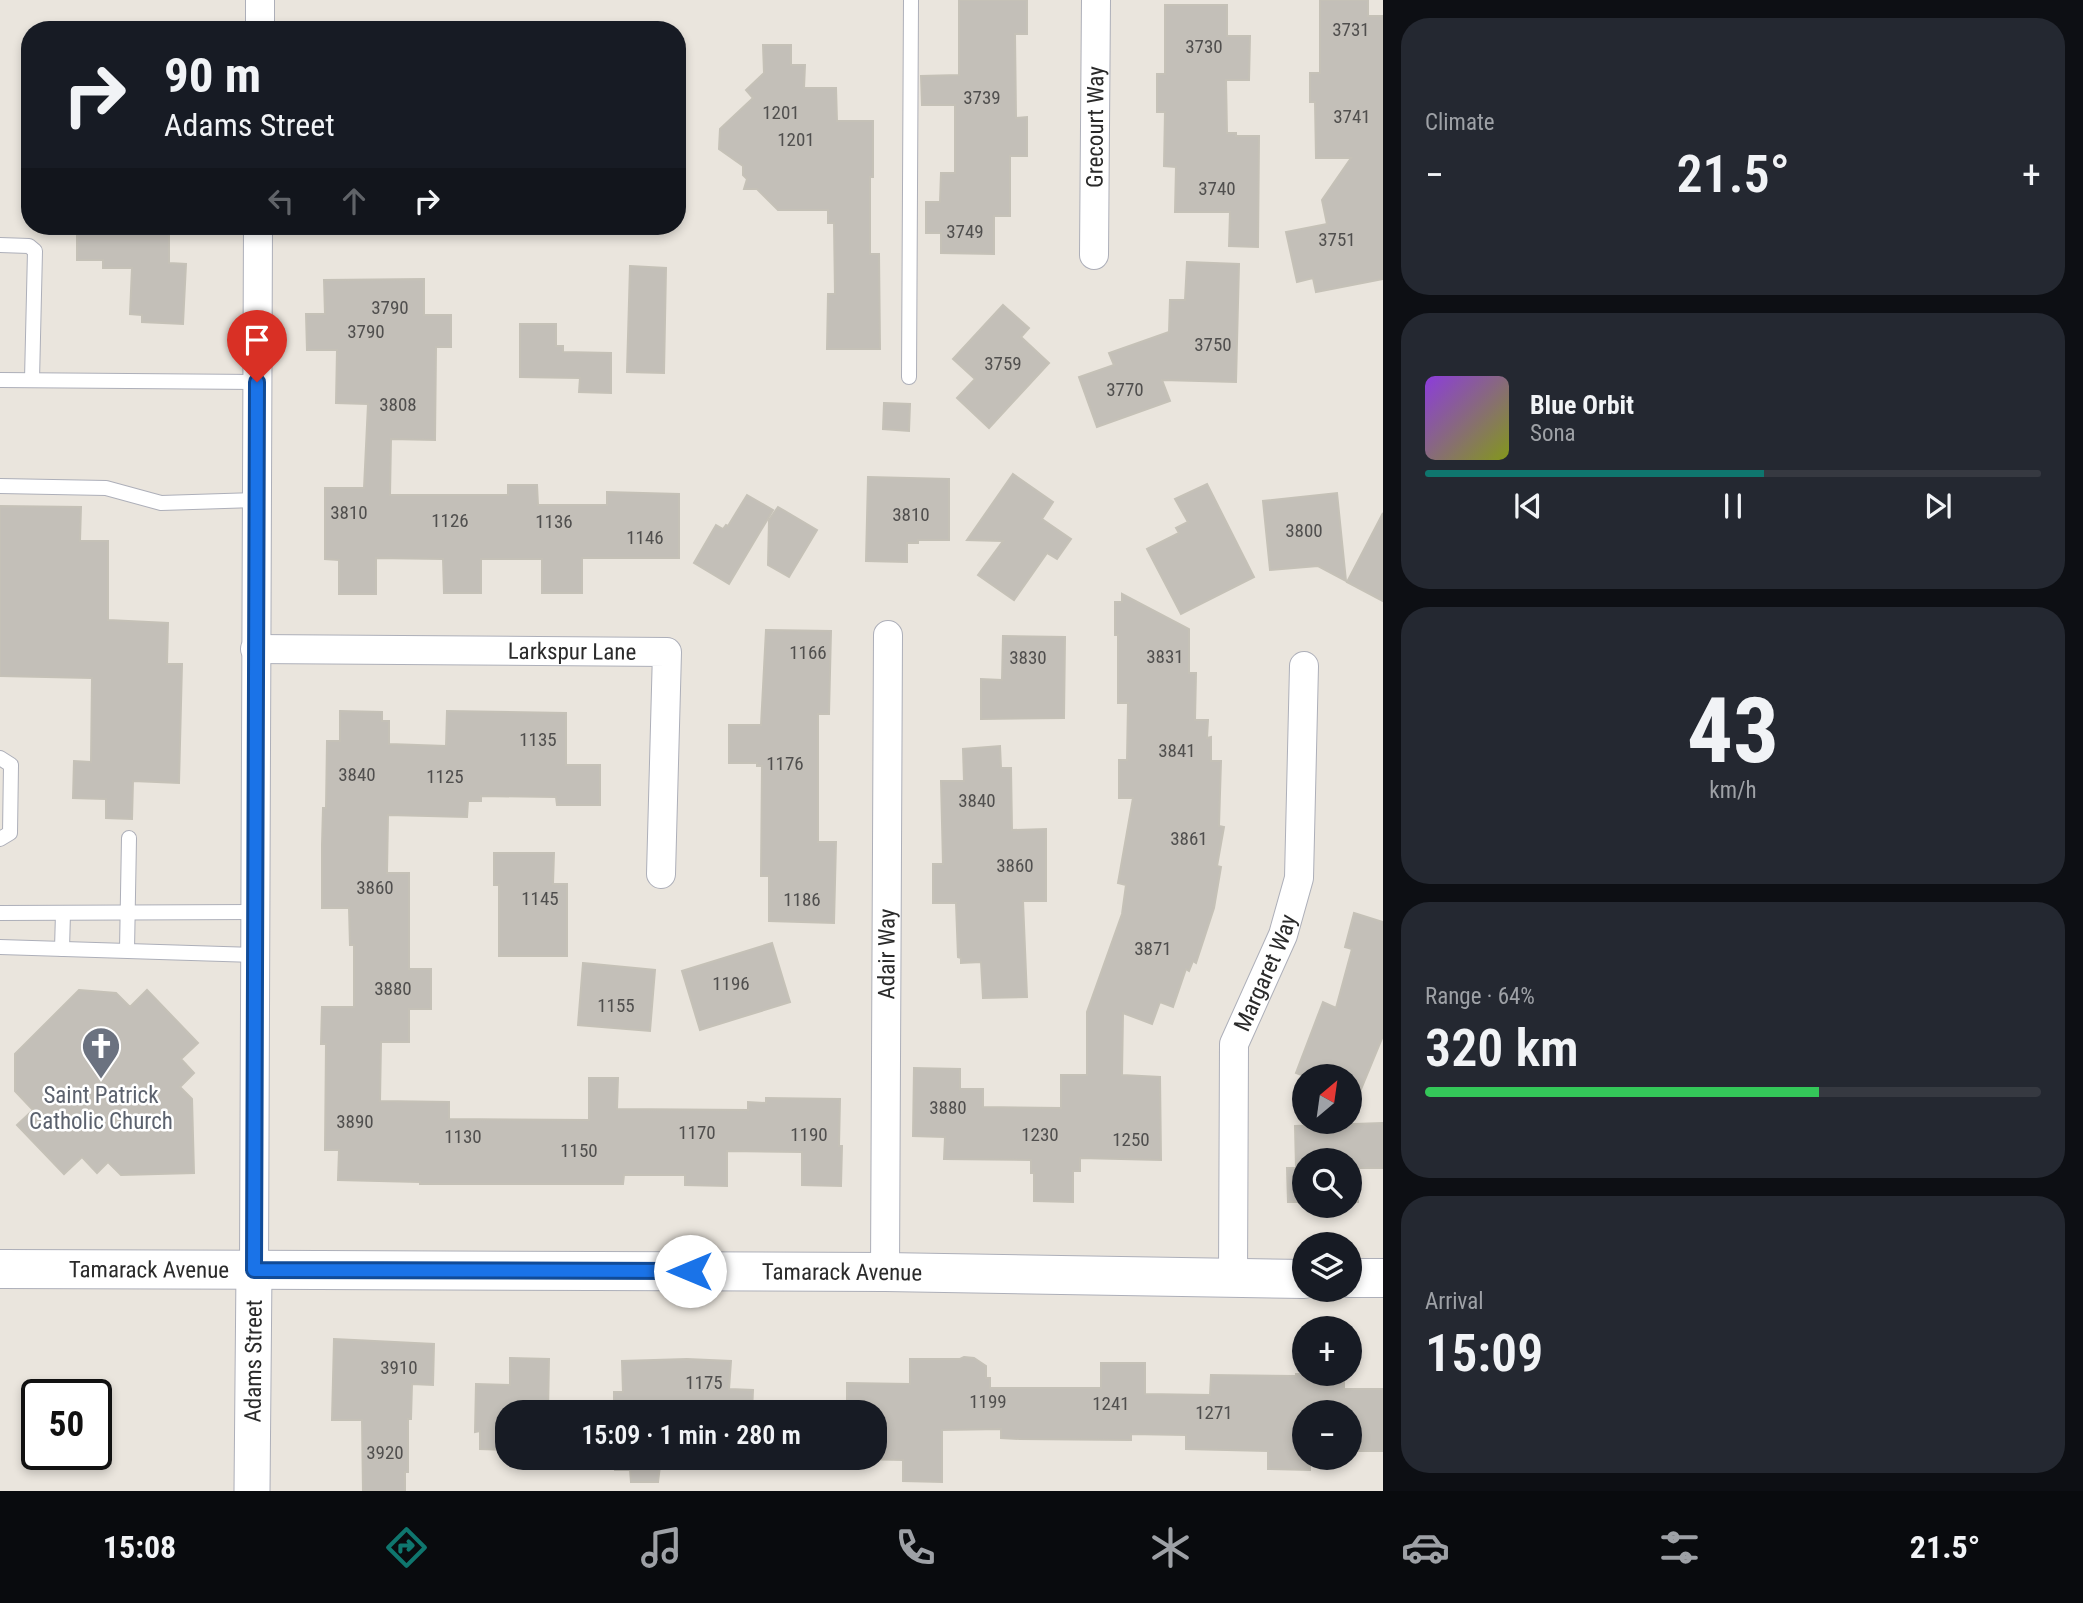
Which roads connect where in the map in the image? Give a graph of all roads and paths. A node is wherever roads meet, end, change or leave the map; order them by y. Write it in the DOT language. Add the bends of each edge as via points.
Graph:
graph roads {
  1 [pos="260,0"];
  2 [pos="911,0"];
  3 [pos="1096,0"];
  4 [pos="260,21"];
  5 [pos="258,235"];
  6 [pos="0,245"];
  7 [pos="1094,255"];
  8 [pos="909,377"];
  9 [pos="0,380"];
  10 [pos="33,380"];
  11 [pos="257,382"];
  12 [pos="0,486"];
  13 [pos="256,500"];
  14 [pos="888,635"];
  15 [pos="255,649"];
  16 [pos="1304,666"];
  17 [pos="0,758"];
  18 [pos="129,838"];
  19 [pos="0,839"];
  20 [pos="662,874"];
  21 [pos="255,912"];
  22 [pos="0,913"];
  23 [pos="63,913"];
  24 [pos="127,913"];
  25 [pos="0,947"];
  26 [pos="62,949"];
  27 [pos="127,950"];
  28 [pos="255,955"];
  29 [pos="0,1269"];
  30 [pos="254,1270"];
  31 [pos="886,1272"];
  32 [pos="1362,1278"];
  33 [pos="1383,1278"];
  34 [pos="1233,1279"];
  35 [pos="1292,1279"];
  36 [pos="252,1491"];
  1 -- 4 [label="street"];
  2 -- 8 [label="lane"];
  3 -- 7 [label="street, Grecourt Way"];
  5 -- 11 [label="street, Adams Street"];
  6 -- 10 [label="lane" via="29,246 35,251"];
  9 -- 10 [label="lane"];
  10 -- 11 [label="lane"];
  11 -- 13 [label="street, Adams Street"];
  12 -- 13 [label="lane" via="106,488 161,503"];
  13 -- 15 [label="street, Adams Street"];
  14 -- 31 [label="street, Adair Way"];
  15 -- 20 [label="street, Larkspur Lane" via="667,652"];
  15 -- 21 [label="street, Adams Street"];
  16 -- 34 [label="street, Margaret Way" via="1299,878 1283,935 1234,1044"];
  17 -- 19 [label="lane" via="11,765 10,833"];
  18 -- 24 [label="lane"];
  21 -- 24 [label="lane"];
  21 -- 28 [label="street, Adams Street"];
  22 -- 23 [label="lane"];
  23 -- 24 [label="lane"];
  23 -- 26 [label="lane"];
  24 -- 27 [label="lane"];
  25 -- 26 [label="lane"];
  26 -- 27 [label="lane"];
  27 -- 28 [label="lane"];
  28 -- 30 [label="street, Adams Street"];
  29 -- 30 [label="main road, Tamarack Avenue"];
  30 -- 31 [label="main road, Tamarack Avenue"];
  30 -- 36 [label="street, Adams Street"];
  31 -- 34 [label="main road, Tamarack Avenue"];
  32 -- 33 [label="main road"];
  34 -- 35 [label="main road, Tamarack Avenue"];
}
